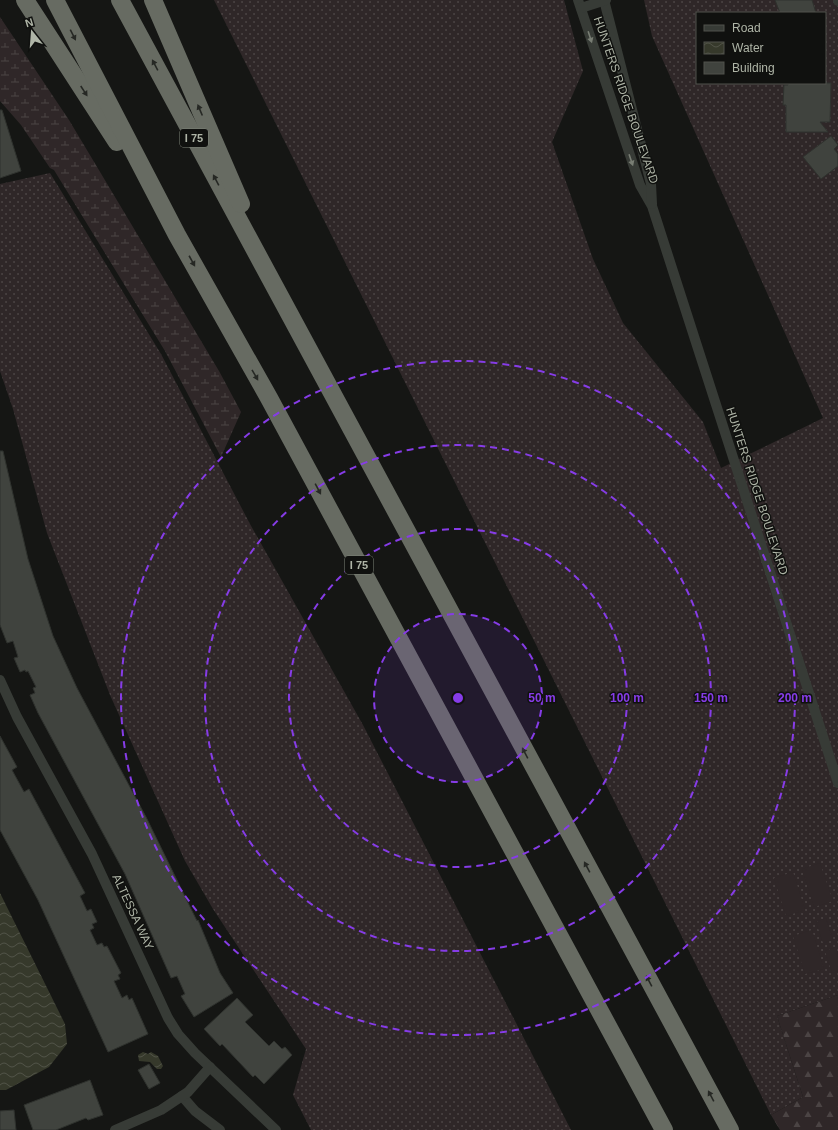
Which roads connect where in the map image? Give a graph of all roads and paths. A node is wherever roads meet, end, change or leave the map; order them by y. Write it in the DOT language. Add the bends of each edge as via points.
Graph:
graph roads {
  1 [pos="25,0"];
  2 [pos="55,0"];
  3 [pos="120,0"];
  4 [pos="153,0"];
  5 [pos="605,0"];
  6 [pos="580,4"];
  7 [pos="652,206"];
  8 [pos="177,235"];
  9 [pos="267,276"];
  10 [pos="0,680"];
  11 [pos="838,783"];
  12 [pos="210,1067"];
  13 [pos="182,1096"];
  14 [pos="115,1130"];
  15 [pos="220,1130"];
  16 [pos="276,1130"];
  17 [pos="664,1130"];
  18 [pos="730,1130"];
  1 -- 8 [label="highway, one-way"];
  2 -- 8 [label="highway, I 75, one-way"];
  9 -- 3 [label="highway, I 75, one-way"];
  9 -- 4 [label="highway, one-way" via="241,205"];
  5 -- 6 [label="street"];
  5 -- 7 [label="street, HUNTERS RIDGE BOULEVARD" via="651,184"];
  6 -- 7 [label="street, HUNTERS RIDGE BOULEVARD, one-way" via="640,185"];
  7 -- 11 [label="street, HUNTERS RIDGE BOULEVARD"];
  8 -- 17 [label="highway, I 75, one-way" via="269,398"];
  18 -- 9 [label="highway, I 75, one-way"];
  10 -- 12 [label="street, ALTESSA WAY" via="17,717 92,854 168,1018 178,1034"];
  12 -- 13 [label="street"];
  12 -- 16 [label="street, ALTESSA WAY"];
  13 -- 14 [label="street" via="161,1110"];
  13 -- 15 [label="street" via="195,1111"];
}
